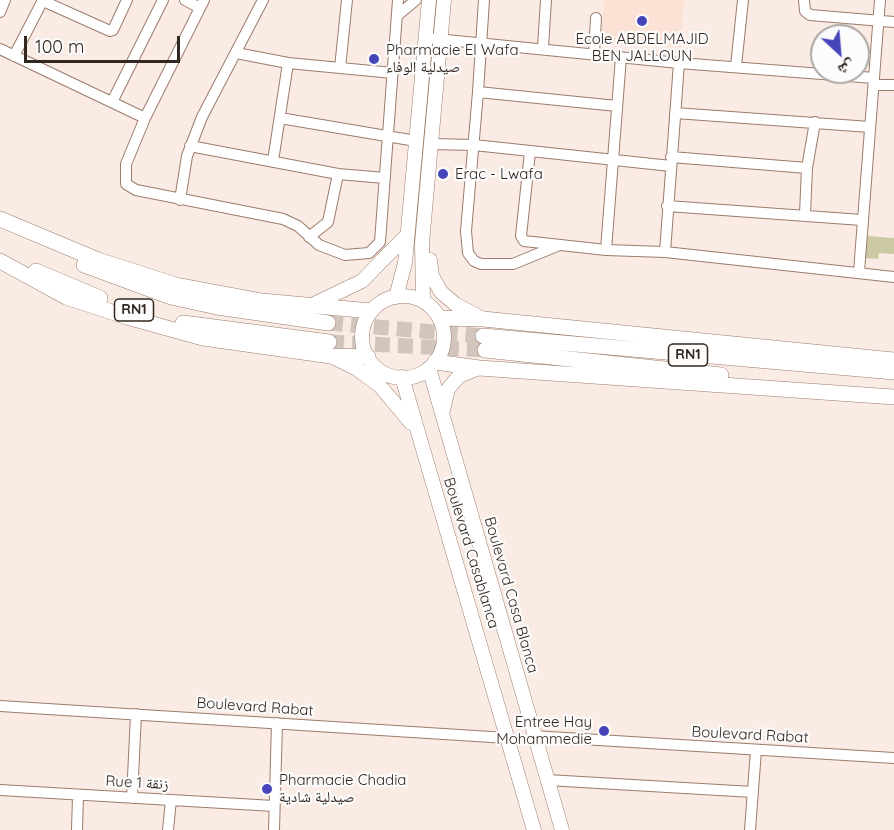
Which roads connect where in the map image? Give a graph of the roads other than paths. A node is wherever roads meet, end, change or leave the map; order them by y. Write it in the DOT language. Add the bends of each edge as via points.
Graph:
graph roads {
  1 [pos="5,0"];
  2 [pos="43,0"];
  3 [pos="127,0"];
  4 [pos="163,0"];
  5 [pos="185,0"];
  6 [pos="263,0"];
  7 [pos="347,0"];
  8 [pos="398,0"];
  9 [pos="416,0"];
  10 [pos="429,0"];
  11 [pos="444,0"];
  12 [pos="484,0"];
  13 [pos="546,0"];
  14 [pos="743,0"];
  15 [pos="804,0"];
  16 [pos="880,0"];
  17 [pos="202,4"];
  18 [pos="0,12"];
  19 [pos="398,15"];
  20 [pos="596,18"];
  21 [pos="878,20"];
  22 [pos="894,22"];
  23 [pos="426,38"];
  24 [pos="441,40"];
  25 [pos="481,45"];
  26 [pos="543,48"];
  27 [pos="0,49"];
  28 [pos="236,53"];
  29 [pos="594,54"];
  30 [pos="14,56"];
  31 [pos="621,57"];
  32 [pos="288,63"];
  33 [pos="679,63"];
  34 [pos="736,66"];
  35 [pos="340,68"];
  36 [pos="393,72"];
  37 [pos="874,81"];
  38 [pos="894,85"];
  39 [pos="478,92"];
  40 [pos="112,102"];
  41 [pos="617,106"];
  42 [pos="675,113"];
  43 [pos="145,118"];
  44 [pos="280,118"];
  45 [pos="815,122"];
  46 [pos="870,127"];
  47 [pos="388,137"];
  48 [pos="416,141"];
  49 [pos="431,144"];
  50 [pos="474,145"];
  51 [pos="190,146"];
  52 [pos="530,152"];
  53 [pos="614,160"];
  54 [pos="273,161"];
  55 [pos="671,162"];
  56 [pos="807,168"];
  57 [pos="338,174"];
  58 [pos="385,178"];
  59 [pos="180,200"];
  60 [pos="668,206"];
  61 [pos="805,214"];
  62 [pos="0,219"];
  63 [pos="862,220"];
  64 [pos="0,227"];
  65 [pos="407,235"];
  66 [pos="309,237"];
  67 [pos="422,243"];
  68 [pos="560,245"];
  69 [pos="606,250"];
  70 [pos="665,252"];
  71 [pos="0,253"];
  72 [pos="0,261"];
  73 [pos="859,272"];
  74 [pos="894,277"];
  75 [pos="396,297"];
  76 [pos="423,301"];
  77 [pos="309,307"];
  78 [pos="371,312"];
  79 [pos="440,318"];
  80 [pos="483,319"];
  81 [pos="328,323"];
  82 [pos="330,349"];
  83 [pos="368,357"];
  84 [pos="894,360"];
  85 [pos="432,365"];
  86 [pos="479,368"];
  87 [pos="894,372"];
  88 [pos="402,377"];
  89 [pos="894,390"];
  90 [pos="894,397"];
  91 [pos="443,415"];
  92 [pos="417,433"];
  93 [pos="0,706"];
  94 [pos="136,714"];
  95 [pos="277,723"];
  96 [pos="533,736"];
  97 [pos="507,738"];
  98 [pos="756,750"];
  99 [pos="894,758"];
  100 [pos="547,780"];
  101 [pos="0,790"];
  102 [pos="753,792"];
  103 [pos="78,796"];
  104 [pos="132,798"];
  105 [pos="171,800"];
  106 [pos="274,806"];
  107 [pos="77,830"];
  108 [pos="168,830"];
  109 [pos="274,830"];
  110 [pos="534,830"];
  111 [pos="562,830"];
  112 [pos="750,830"];
  1 -- 18 [label="street"];
  2 -- 3 [label="street" via="110,30"];
  2 -- 30 [label="street"];
  4 -- 40 [label="street"];
  5 -- 17 [label="street"];
  6 -- 28 [label="street"];
  7 -- 35 [label="street"];
  8 -- 19 [label="street"];
  9 -- 19 [label="street"];
  10 -- 23 [label="main road"];
  11 -- 24 [label="main road"];
  12 -- 25 [label="street"];
  13 -- 26 [label="street"];
  14 -- 34 [label="street"];
  15 -- 21 [label="street" via="805,11 810,15"];
  16 -- 21 [label="street"];
  17 -- 43 [label="street"];
  19 -- 36 [label="street"];
  20 -- 29 [label="street"];
  21 -- 22 [label="street"];
  21 -- 37 [label="street"];
  23 -- 24 [label="street"];
  23 -- 48 [label="main road"];
  24 -- 25 [label="street"];
  24 -- 49 [label="main road"];
  25 -- 26 [label="street"];
  25 -- 39 [label="street"];
  26 -- 29 [label="street"];
  27 -- 30 [label="street"];
  28 -- 32 [label="street"];
  28 -- 51 [label="street"];
  29 -- 31 [label="street"];
  30 -- 40 [label="street"];
  31 -- 33 [label="street"];
  31 -- 41 [label="street"];
  32 -- 35 [label="street"];
  32 -- 44 [label="street"];
  33 -- 34 [label="street"];
  33 -- 42 [label="street"];
  34 -- 37 [label="street"];
  35 -- 36 [label="street"];
  36 -- 47 [label="street"];
  37 -- 38 [label="street"];
  37 -- 46 [label="street"];
  39 -- 41 [label="street"];
  39 -- 50 [label="street"];
  40 -- 43 [label="street"];
  41 -- 53 [label="street"];
  42 -- 45 [label="street"];
  42 -- 55 [label="street"];
  43 -- 59 [label="street" via="126,164 124,180 136,190"];
  44 -- 47 [label="street"];
  44 -- 54 [label="street"];
  45 -- 46 [label="street"];
  45 -- 56 [label="street"];
  46 -- 63 [label="street"];
  47 -- 48 [label="street"];
  47 -- 58 [label="street"];
  48 -- 65 [label="main road"];
  49 -- 50 [label="street"];
  49 -- 67 [label="main road"];
  50 -- 52 [label="street"];
  50 -- 68 [label="street" via="466,231 470,258 481,264 513,264"];
  51 -- 54 [label="street"];
  51 -- 59 [label="street"];
  52 -- 53 [label="street"];
  52 -- 68 [label="street" via="521,238"];
  53 -- 55 [label="street"];
  53 -- 69 [label="street"];
  54 -- 57 [label="street"];
  55 -- 56 [label="street"];
  55 -- 60 [label="street"];
  56 -- 61 [label="street"];
  57 -- 58 [label="street"];
  57 -- 66 [label="street" via="328,222"];
  58 -- 66 [label="street" via="380,242 376,248 364,254 345,255 324,248"];
  59 -- 66 [label="street" via="274,216 291,221"];
  60 -- 61 [label="street"];
  60 -- 70 [label="street"];
  61 -- 63 [label="street"];
  62 -- 77 [label="highway" via="89,257 176,285"];
  63 -- 73 [label="street"];
  64 -- 81 [label="highway, RN1" via="98,271 171,297"];
  65 -- 75 [label="main road"];
  65 -- 77 [label="main road" via="362,281"];
  67 -- 76 [label="main road"];
  67 -- 80 [label="main road" via="441,292"];
  68 -- 69 [label="street"];
  69 -- 70 [label="street"];
  70 -- 73 [label="street"];
  71 -- 82 [label="highway, RN1" via="89,294 151,316"];
  72 -- 82 [label="highway" via="66,297 203,338"];
  73 -- 74 [label="street"];
  75 -- 76 [label="main road" via="410,296"];
  75 -- 78 [label="main road"];
  76 -- 79 [label="main road"];
  77 -- 78 [label="highway"];
  78 -- 83 [label="main road" via="364,326 363,342"];
  79 -- 80 [label="highway"];
  79 -- 85 [label="main road" via="444,341"];
  80 -- 84 [label="highway"];
  82 -- 83 [label="highway"];
  82 -- 92 [label="main road" via="380,386"];
  83 -- 88 [label="main road" via="388,375"];
  85 -- 86 [label="highway"];
  85 -- 88 [label="main road" via="421,374"];
  85 -- 91 [label="main road, Boulevard Casa Blanca"];
  86 -- 90 [label="highway"];
  86 -- 91 [label="main road" via="459,376 448,389"];
  87 -- 89 [label="highway, RN1" via="484,343 709,374"];
  88 -- 92 [label="main road, Boulevard Casablanca"];
  91 -- 96 [label="main road, Boulevard Casa Blanca"];
  92 -- 97 [label="main road, Boulevard Casablanca"];
  93 -- 94 [label="street, Boulevard Rabat"];
  94 -- 95 [label="street, Boulevard Rabat"];
  94 -- 104 [label="street"];
  95 -- 97 [label="street, Boulevard Rabat"];
  95 -- 106 [label="street"];
  96 -- 98 [label="street, Boulevard Rabat"];
  96 -- 100 [label="main road, Boulevard Casa Blanca"];
  97 -- 110 [label="main road"];
  98 -- 99 [label="street, Boulevard Rabat"];
  98 -- 102 [label="street"];
  100 -- 102 [label="street"];
  100 -- 111 [label="main road, Boulevard Casa Blanca"];
  101 -- 103 [label="street, Rue 1 زنقة"];
  102 -- 112 [label="street"];
  103 -- 104 [label="street, Rue 1 زنقة"];
  103 -- 107 [label="street"];
  104 -- 105 [label="street, Rue 1 زنقة"];
  105 -- 106 [label="street, Rue 1 زنقة"];
  105 -- 108 [label="street"];
  106 -- 109 [label="street"];
}
